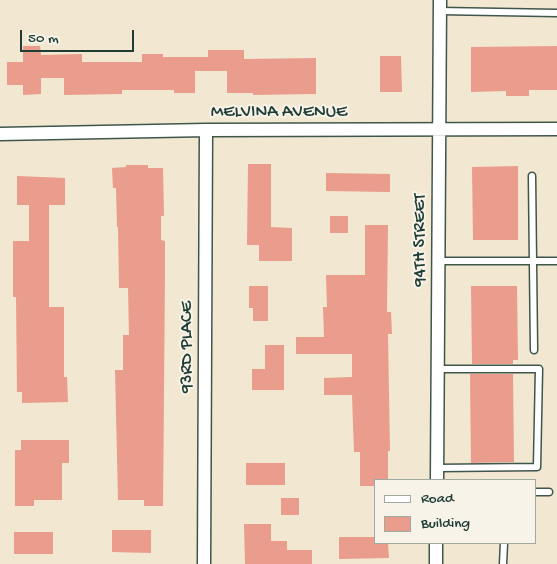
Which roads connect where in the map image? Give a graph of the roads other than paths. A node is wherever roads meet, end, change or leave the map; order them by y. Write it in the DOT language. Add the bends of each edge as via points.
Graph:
graph roads {
  1 [pos="440,5"];
  2 [pos="557,13"];
  3 [pos="557,129"];
  4 [pos="206,130"];
  5 [pos="439,131"];
  6 [pos="0,134"];
  7 [pos="532,176"];
  8 [pos="534,261"];
  9 [pos="557,261"];
  10 [pos="438,262"];
  11 [pos="534,350"];
  12 [pos="438,369"];
  13 [pos="437,474"];
  14 [pos="537,492"];
  15 [pos="549,492"];
  16 [pos="436,544"];
  17 [pos="504,544"];
  18 [pos="204,564"];
  19 [pos="436,564"];
  20 [pos="503,564"];
  1 -- 2 [label="lane"];
  1 -- 5 [label="street, 94TH STREET"];
  3 -- 5 [label="street, MELVINA AVENUE"];
  4 -- 5 [label="street, MELVINA AVENUE"];
  4 -- 6 [label="street, MELVINA AVENUE"];
  4 -- 18 [label="street, 93RD PLACE"];
  5 -- 10 [label="street, 94TH STREET"];
  7 -- 8 [label="lane"];
  8 -- 9 [label="lane"];
  8 -- 10 [label="lane"];
  8 -- 11 [label="lane"];
  10 -- 12 [label="street, 94TH STREET"];
  12 -- 13 [label="street, 94TH STREET"];
  12 -- 13 [label="lane" via="539,369 537,467"];
  14 -- 15 [label="lane"];
  16 -- 19 [label="street"];
  17 -- 20 [label="lane"];
}
